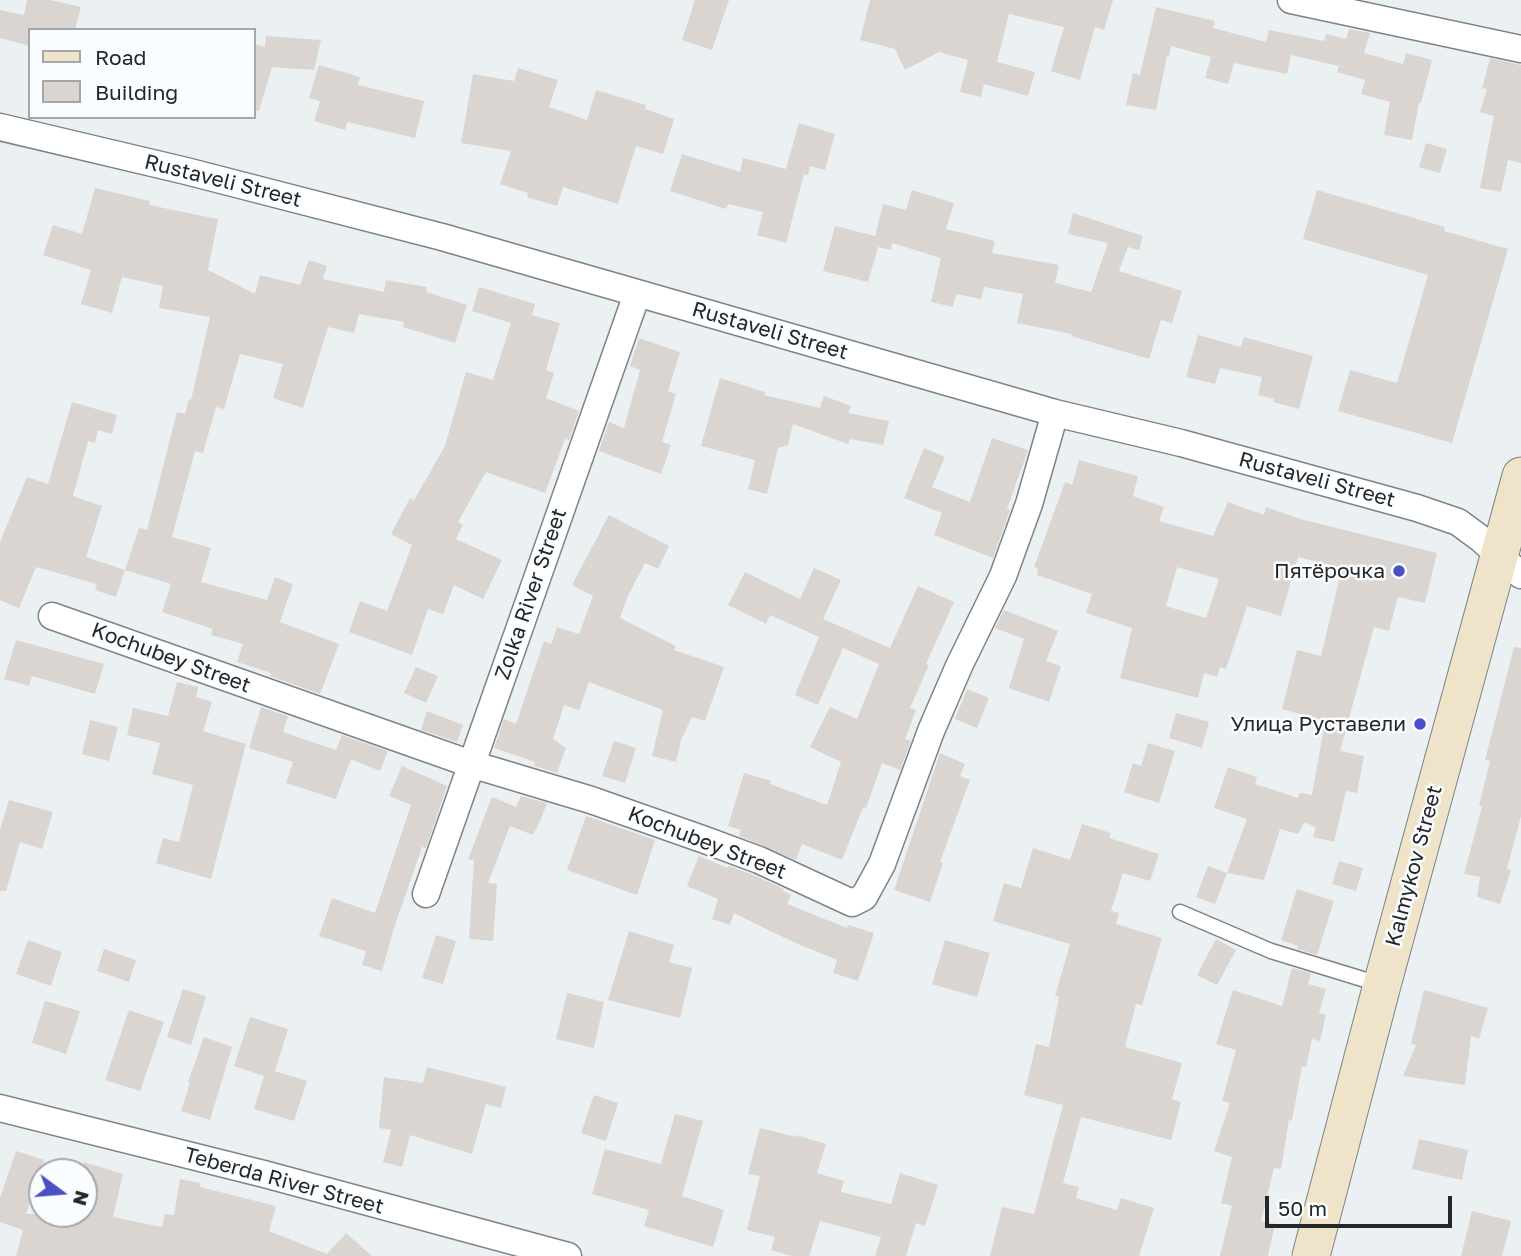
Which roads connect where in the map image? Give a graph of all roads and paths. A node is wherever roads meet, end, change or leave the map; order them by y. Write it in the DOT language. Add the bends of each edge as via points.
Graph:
graph roads {
  1 [pos="1291,0"];
  2 [pos="1521,49"];
  3 [pos="0,127"];
  4 [pos="637,294"];
  5 [pos="1055,413"];
  6 [pos="1521,476"];
  7 [pos="1510,565"];
  8 [pos="52,616"];
  9 [pos="471,764"];
  10 [pos="426,894"];
  11 [pos="1180,912"];
  12 [pos="1382,985"];
  13 [pos="0,1108"];
  14 [pos="568,1256"];
  15 [pos="1311,1256"];
  1 -- 2 [label="street"];
  3 -- 4 [label="street, Rustaveli Street" via="442,237"];
  4 -- 5 [label="street, Rustaveli Street"];
  4 -- 9 [label="street, Zolka River Street"];
  5 -- 7 [label="street, Rustaveli Street" via="1417,508 1458,522"];
  5 -- 9 [label="street, Kochubey Street" via="1003,576 959,666 882,864 864,897 852,903 748,856 591,800"];
  6 -- 7 [label="street, Kalmykov Street"];
  7 -- 12 [label="street, Kalmykov Street"];
  8 -- 9 [label="street, Kochubey Street"];
  9 -- 10 [label="street, Zolka River Street"];
  11 -- 12 [label="lane" via="1271,951"];
  12 -- 15 [label="street, Kalmykov Street"];
  13 -- 14 [label="street, Teberda River Street"];
}
